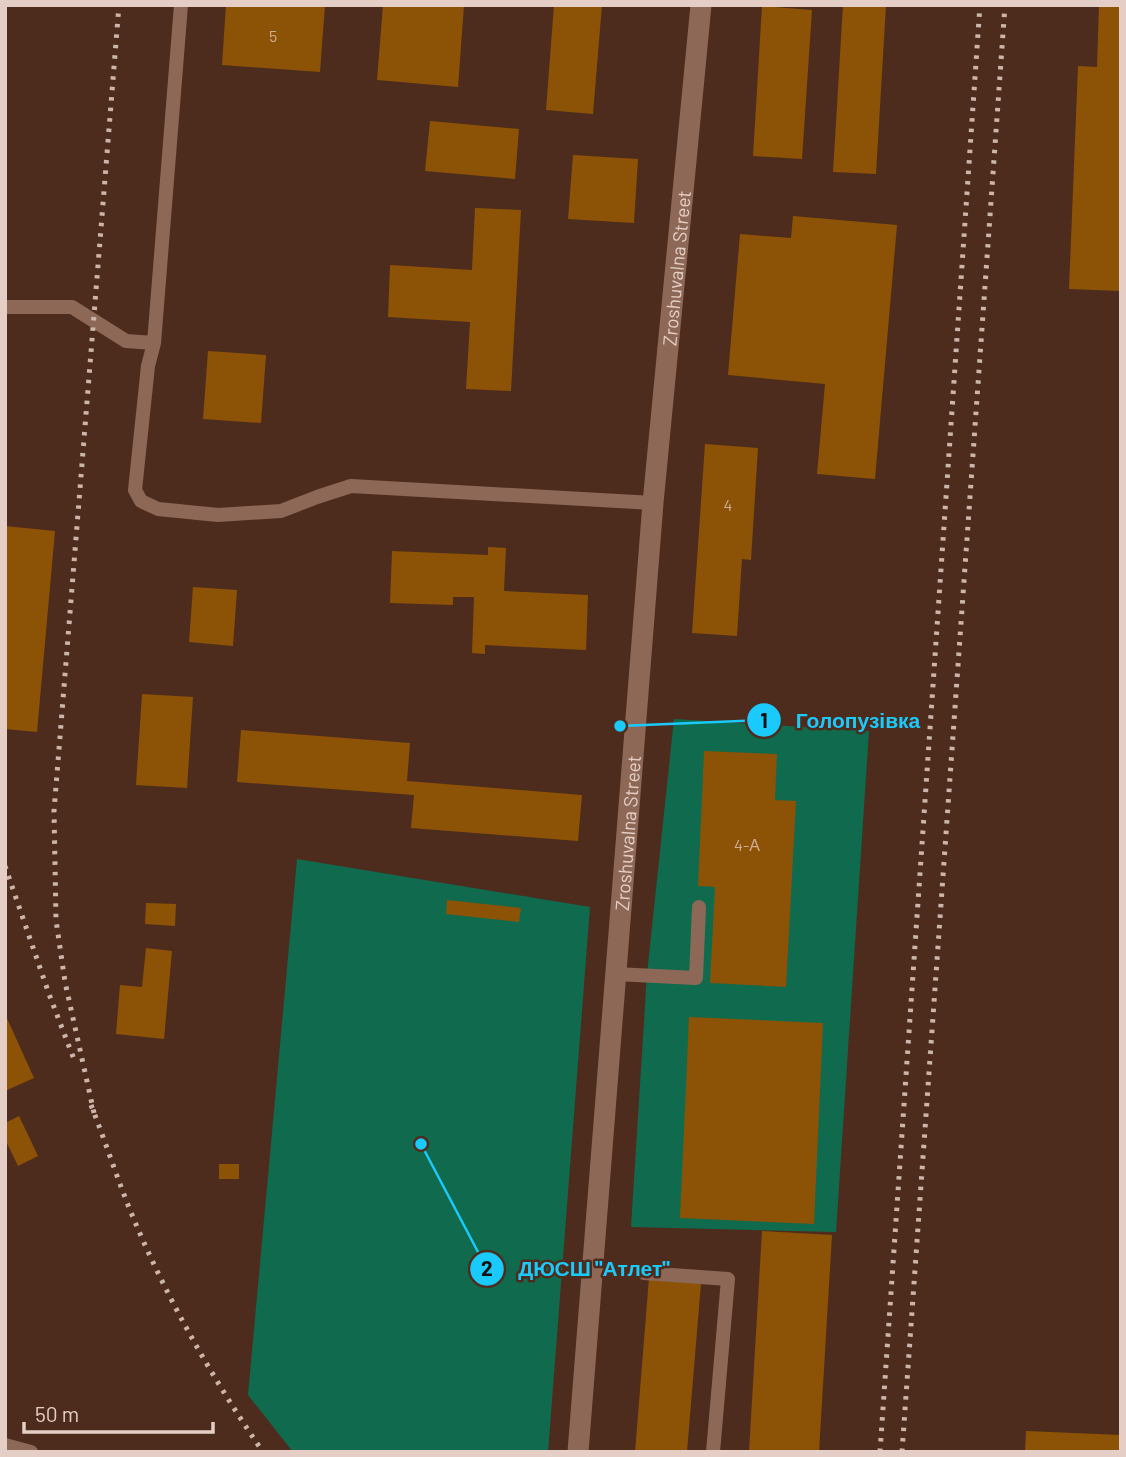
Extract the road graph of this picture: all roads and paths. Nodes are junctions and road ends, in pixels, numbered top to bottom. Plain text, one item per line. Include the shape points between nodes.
1 (181, 5) edge
2 (701, 5) edge
3 (5, 307) edge
4 (154, 343) junction
5 (653, 503) junction
6 (699, 906) dead end
7 (615, 974) junction
8 (644, 1273) dead end
9 (5, 1446) edge
10 (31, 1452) edge
11 (578, 1452) edge
12 (713, 1452) edge

1 - 4 lane
2 - 5 street, Zroshuvalna Street
3 - 4 lane via 72,307 126,341
4 - 5 lane via 135,490 141,501 158,509 218,515 281,511 351,486
5 - 7 street, Zroshuvalna Street
6 - 7 lane via 696,978
7 - 11 street, Zroshuvalna Street
8 - 12 lane via 728,1279
9 - 10 lane

